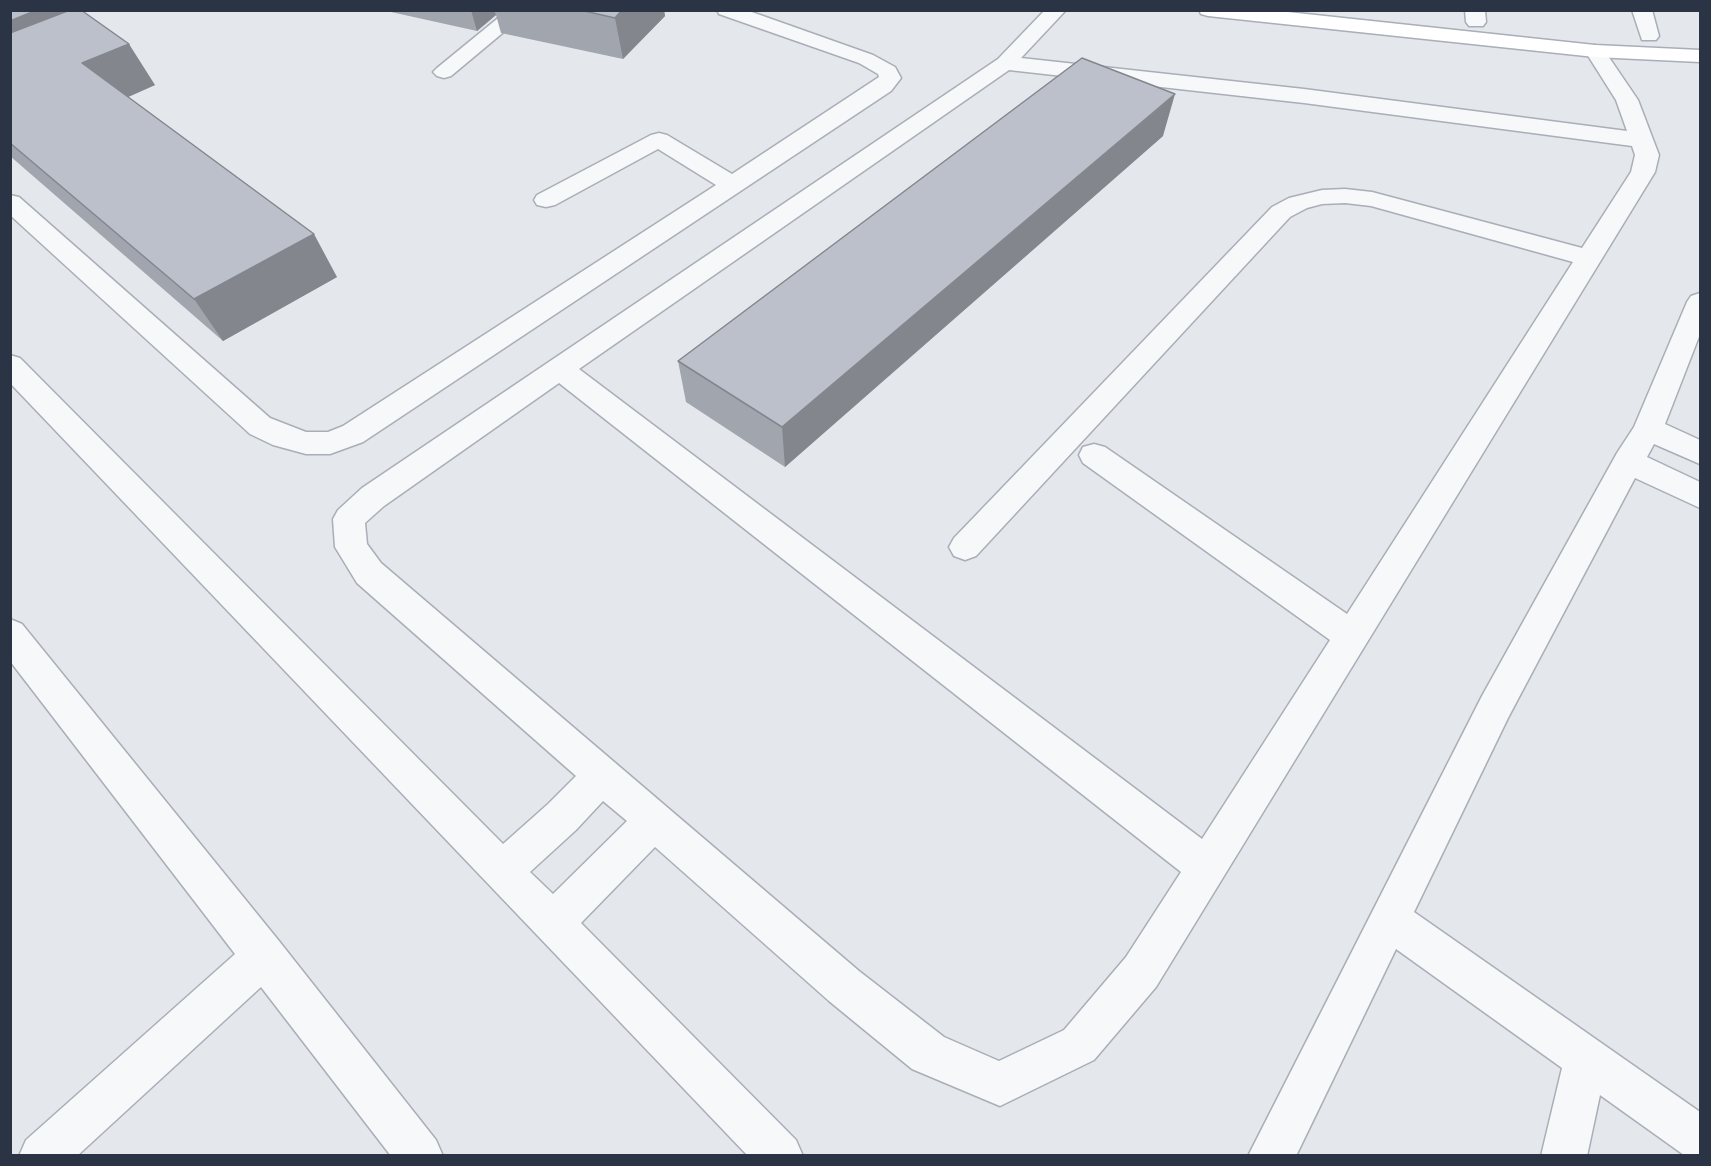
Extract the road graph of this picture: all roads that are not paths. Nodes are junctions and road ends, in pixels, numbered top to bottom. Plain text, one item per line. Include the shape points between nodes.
1 (521, 10) edge
2 (726, 10) edge
3 (1057, 10) edge
4 (1208, 10) edge
5 (1365, 10) edge
6 (1642, 10) edge
7 (1475, 16) edge
8 (1649, 36) junction
9 (1701, 38) edge
10 (1595, 51) junction
11 (1701, 56) edge
12 (1005, 63) junction
13 (444, 72) dead end
14 (1642, 140) junction
15 (733, 185) junction
16 (546, 200) dead end
17 (10, 202) edge
18 (1588, 258) junction
19 (1701, 302) edge
20 (10, 365) edge
21 (560, 369) junction
22 (1648, 429) junction
23 (1701, 453) edge
24 (1094, 455) dead end
25 (1628, 461) junction
26 (1701, 496) edge
27 (966, 548) dead end
28 (10, 633) edge
29 (1352, 636) junction
30 (602, 775) junction
31 (654, 821) junction
32 (1207, 867) junction
33 (502, 871) junction
34 (1389, 919) junction
35 (553, 923) junction
36 (264, 956) junction
37 (1586, 1058) junction
38 (1701, 1139) edge
39 (42, 1155) edge
40 (420, 1155) edge
41 (780, 1155) edge
42 (1271, 1155) edge
43 (1564, 1155) edge

1 - 13 street
2 - 15 street via 866,59 888,71 890,78
3 - 12 street
4 - 10 street
5 - 7 street
6 - 8 street
7 - 8 street
8 - 9 street
10 - 11 street
10 - 14 street via 1626,100
12 - 14 street via 1304,96
12 - 21 street
14 - 18 street via 1647,155 1642,172
15 - 16 street via 658,140
15 - 17 street via 353,434 330,443 306,443 260,426
18 - 27 street via 1372,199 1322,197 1298,203 1281,212
18 - 29 street
19 - 22 street
20 - 33 street
21 - 30 street via 373,497 349,519 351,547 369,573
21 - 32 street
22 - 23 street
22 - 25 street
24 - 29 street
25 - 26 street
25 - 34 street via 1495,706
28 - 36 street
29 - 32 street
30 - 31 street
30 - 33 street
31 - 32 street via 844,986 928,1053 1000,1084 1079,1045 1141,972
31 - 35 street
33 - 35 street
34 - 37 street
34 - 42 street
35 - 41 street
36 - 39 street
36 - 40 street
37 - 38 street
37 - 43 street

